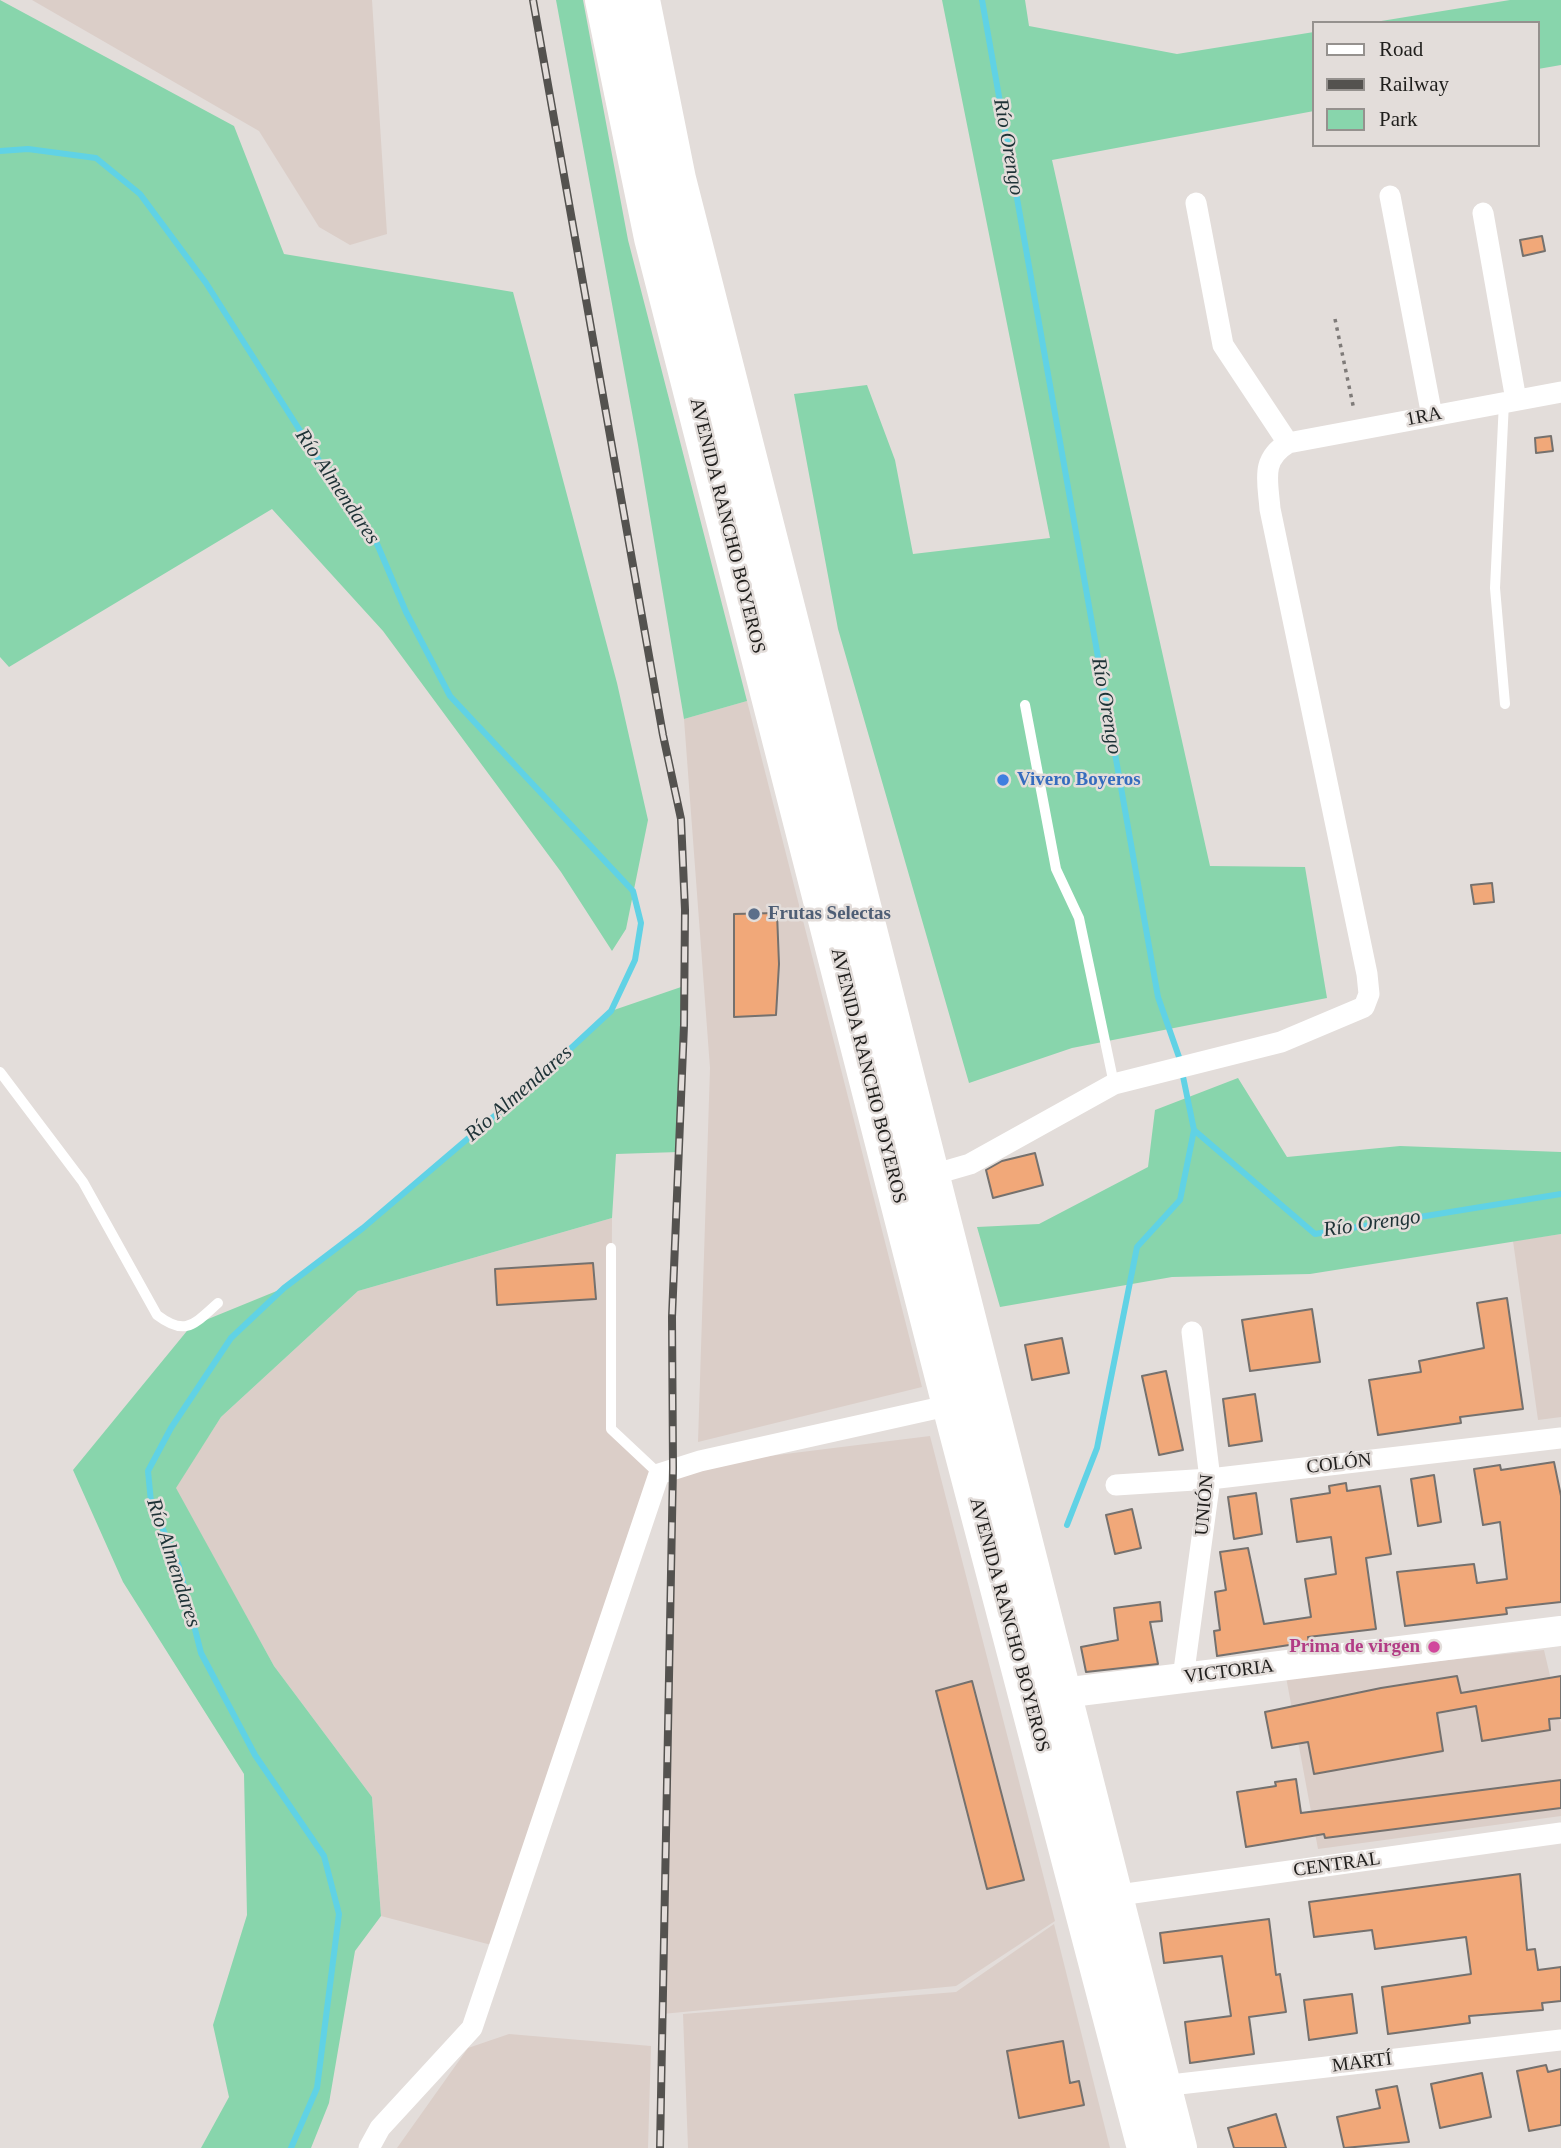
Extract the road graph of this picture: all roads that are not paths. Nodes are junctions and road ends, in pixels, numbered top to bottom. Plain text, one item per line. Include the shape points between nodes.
1 (604, 0) edge
2 (641, 0) edge
3 (1390, 195) dead end
4 (1196, 203) dead end
5 (1483, 213) dead end
6 (1561, 392) edge
7 (1510, 401) junction
8 (1432, 416) junction
9 (1288, 443) junction
10 (1505, 704) dead end
11 (1025, 705) dead end
12 (0, 1072) edge
13 (1114, 1084) junction
14 (932, 1175) junction
15 (611, 1248) dead end
16 (218, 1303) dead end
17 (1192, 1332) dead end
18 (951, 1405) junction
19 (1561, 1438) edge
20 (659, 1474) junction
21 (1210, 1479) junction
22 (1116, 1485) dead end
23 (1561, 1631) edge
24 (1183, 1678) junction
25 (1063, 1693) junction
26 (1561, 1833) edge
27 (1112, 1896) junction
28 (1561, 2040) edge
29 (1162, 2086) junction
30 (369, 2148) edge
31 (1146, 2148) edge
32 (1178, 2148) edge

1 - 18 highway, AVENIDA RANCHO BOYEROS via 653,238
2 - 14 highway, AVENIDA RANCHO BOYEROS via 677,179
3 - 8 street
4 - 9 street via 1223,345
5 - 7 street
6 - 7 street, 1RA
7 - 8 street, 1RA
7 - 10 lane via 1494,588
8 - 9 street, 1RA
9 - 13 street via 1274,451 1267,464 1270,509 1369,994 1364,1007 1348,1016 1281,1042
11 - 13 lane via 1056,869 1079,918
12 - 16 lane via 83,1182 157,1315 172,1327 191,1326
13 - 14 street via 970,1164
14 - 25 highway, AVENIDA RANCHO BOYEROS
15 - 20 lane via 611,1429
17 - 21 street, UNIÓN
18 - 20 street
18 - 31 highway, AVENIDA RANCHO BOYEROS
19 - 21 street, COLÓN
20 - 30 street via 472,2028 380,2128
21 - 22 street, COLÓN
21 - 24 street, UNIÓN
23 - 24 street, VICTORIA
24 - 25 street, VICTORIA
25 - 27 highway, AVENIDA RANCHO BOYEROS
26 - 27 street, CENTRAL
27 - 29 highway, AVENIDA RANCHO BOYEROS
28 - 29 street, MARTÍ
29 - 32 highway, AVENIDA RANCHO BOYEROS

